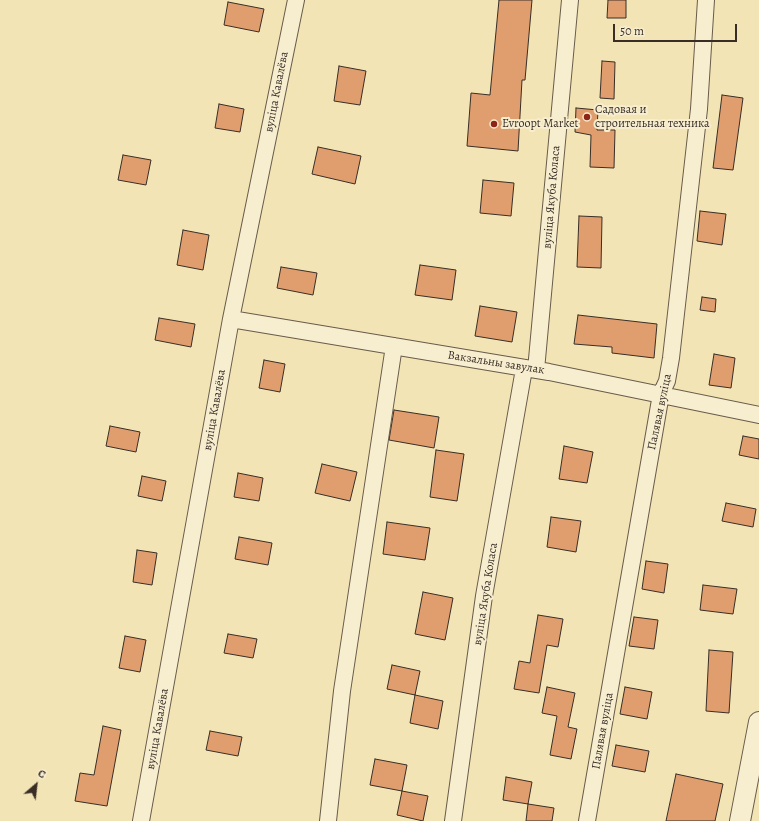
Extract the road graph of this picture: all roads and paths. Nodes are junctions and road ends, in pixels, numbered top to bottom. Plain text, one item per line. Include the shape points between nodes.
1 (296, 0) edge
2 (570, 0) edge
3 (706, 0) edge
4 (231, 319) junction
5 (394, 346) junction
6 (530, 369) junction
7 (661, 394) junction
8 (759, 415) edge
9 (759, 722) edge
10 (141, 821) edge
11 (328, 821) edge
12 (453, 821) edge
13 (587, 821) edge
14 (740, 821) edge

1 - 4 street, вуліца Кавалёва
2 - 6 street, вуліца Якуба Коласа
3 - 7 street, Палявая вуліца via 699,109 672,350 667,381
4 - 5 street, Вакзальны завулак
4 - 10 street, вуліца Кавалёва
5 - 6 street, Вакзальны завулак
5 - 11 street via 342,691
6 - 7 street, Вакзальны завулак
6 - 12 street, вуліца Якуба Коласа via 484,596
7 - 8 street, Вакзальны завулак
7 - 13 street, Палявая вуліца
9 - 14 street

